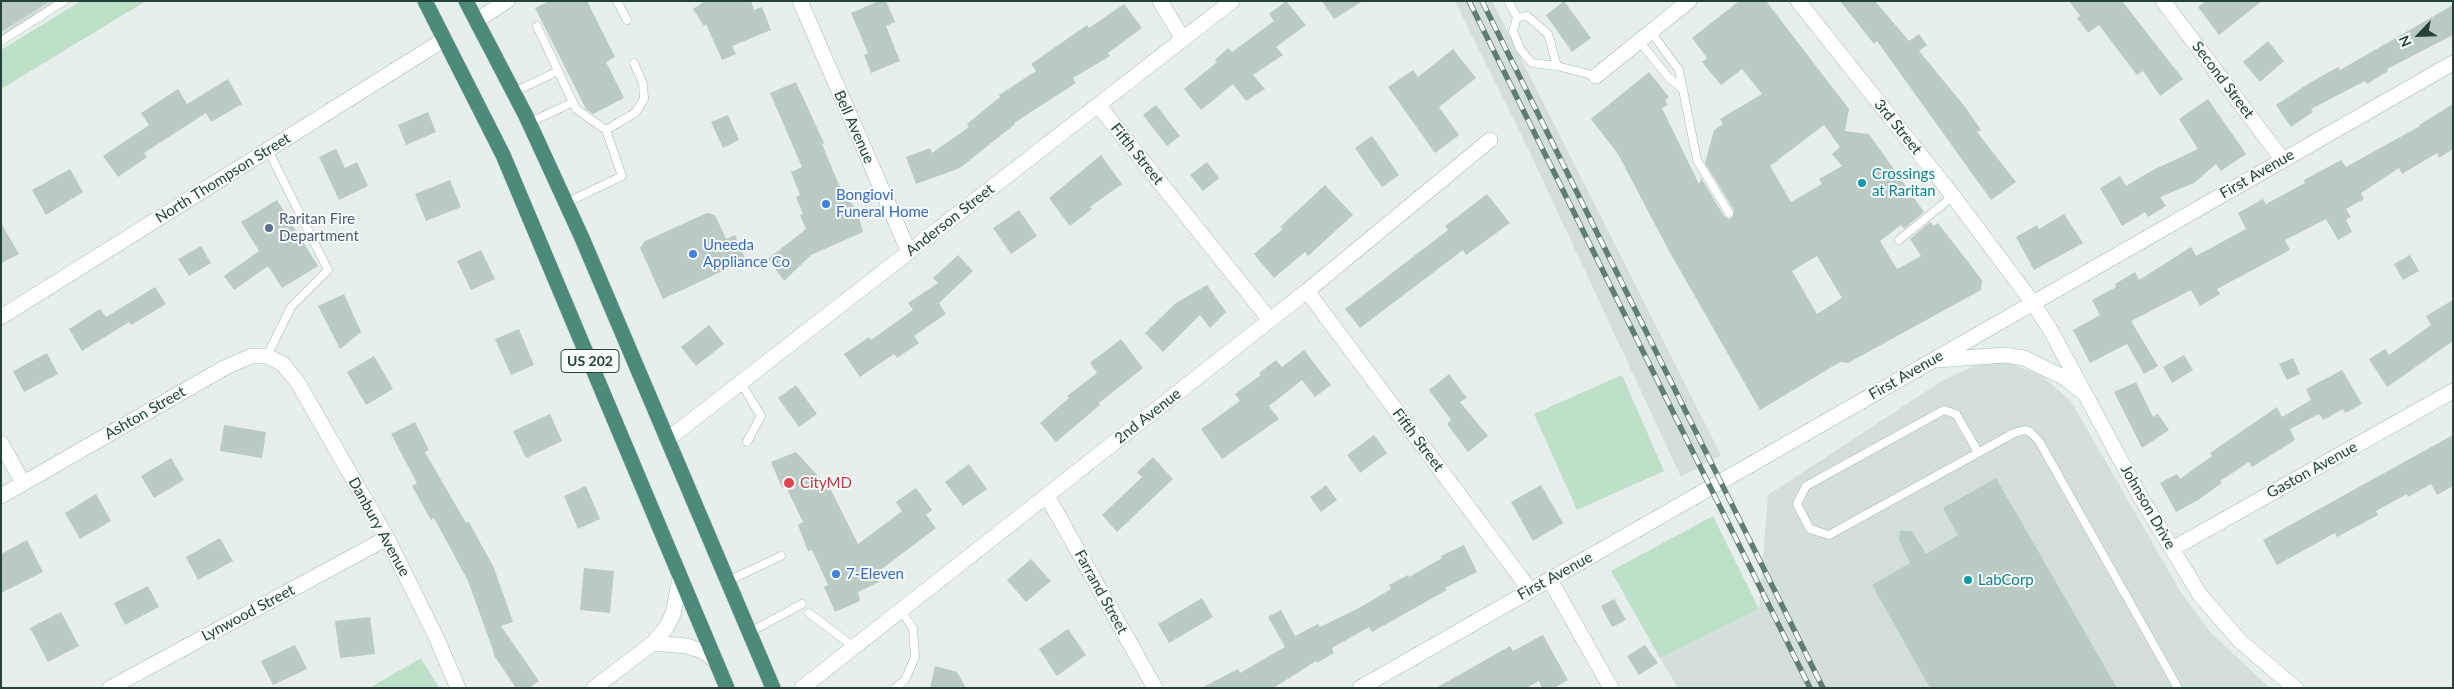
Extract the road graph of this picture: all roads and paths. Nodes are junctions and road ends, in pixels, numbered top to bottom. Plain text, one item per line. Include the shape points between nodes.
1 (64, 1) edge
2 (425, 1) edge
3 (466, 1) edge
4 (472, 1) edge
5 (507, 1) edge
6 (617, 1) edge
7 (800, 1) edge
8 (1160, 1) edge
9 (1232, 1) edge
10 (1508, 1) edge
11 (1690, 1) edge
12 (1798, 1) edge
13 (2163, 1) edge
14 (1517, 17) junction
15 (477, 20) junction
16 (627, 20) dead end
17 (537, 26) dead end
18 (1645, 36) junction
19 (445, 39) junction
20 (1184, 40) junction
21 (1, 42) edge
22 (634, 63) dead end
23 (2453, 63) edge
24 (1557, 66) junction
25 (558, 71) junction
26 (1596, 76) joint
27 (1683, 89) junction
28 (514, 92) junction
29 (573, 102) junction
30 (1098, 105) junction
31 (529, 123) junction
32 (606, 130) junction
33 (1490, 140) dead end
34 (268, 150) junction
35 (2282, 160) junction
36 (1953, 196) junction
37 (566, 203) junction
38 (1729, 213) dead end
39 (1899, 240) dead end
40 (909, 252) junction
41 (1306, 291) junction
42 (2032, 303) junction
43 (1, 317) edge
44 (1270, 320) junction
45 (267, 356) junction
46 (1932, 360) junction
47 (740, 383) junction
48 (2453, 391) edge
49 (2084, 393) junction
50 (668, 439) junction
51 (747, 442) dead end
52 (1, 443) edge
53 (1978, 452) junction
54 (23, 483) junction
55 (1, 496) edge
56 (1047, 496) junction
57 (387, 538) junction
58 (2172, 549) junction
59 (781, 556) dead end
60 (680, 578) junction
61 (1550, 580) junction
62 (728, 581) junction
63 (1530, 590) junction
64 (802, 604) dead end
65 (900, 611) junction
66 (809, 613) dead end
67 (750, 632) junction
68 (654, 643) junction
69 (854, 647) junction
70 (716, 662) junction
71 (2288, 686) edge
72 (110, 688) edge
73 (458, 688) edge
74 (594, 688) edge
75 (727, 688) edge
76 (773, 688) edge
77 (802, 688) edge
78 (895, 688) edge
79 (1155, 688) edge
80 (1360, 688) edge
81 (1611, 688) edge
82 (2178, 688) edge

1 - 21 lane
2 - 19 highway, US 202
3 - 15 highway, US 202
4 - 15 highway
5 - 15 street
6 - 16 lane
7 - 40 street, Bell Avenue
8 - 20 street
9 - 20 street, Anderson Street
10 - 14 lane
11 - 18 street
12 - 36 street, 3rd Street
13 - 35 street, Second Street
14 - 24 lane via 1527,16 1548,34
14 - 24 lane via 1513,31 1520,49 1532,63
15 - 28 highway, US 202
17 - 25 lane
18 - 26 street
18 - 27 lane via 1669,78
18 - 27 lane via 1679,70
19 - 34 street, North Thompson Street
19 - 60 highway, US 202 via 503,156
20 - 30 street, Anderson Street
22 - 32 lane via 643,84 644,98 635,113
23 - 35 street, First Avenue
24 - 26 lane
25 - 28 lane
25 - 29 lane
27 - 38 lane via 1697,160
28 - 31 highway, US 202
29 - 31 lane
29 - 32 lane via 576,109
30 - 40 street, Anderson Street
30 - 44 street, Fifth Street
31 - 37 highway, US 202
32 - 37 lane via 622,176
33 - 41 street, 2nd Avenue
34 - 43 street, North Thompson Street
34 - 45 lane via 328,270 291,308
35 - 42 street, First Avenue
36 - 39 lane
36 - 42 street, 3rd Street
37 - 50 highway, US 202
40 - 47 street, Anderson Street
41 - 44 street, 2nd Avenue
41 - 63 street, Fifth Street
42 - 46 street, First Avenue
42 - 49 street, Johnson Drive
44 - 56 street, 2nd Avenue
45 - 54 street, Ashton Street via 252,356 224,368
45 - 57 street, Danbury Avenue via 283,364 290,372
46 - 49 street via 2006,355 2024,358 2065,378
46 - 61 street, First Avenue
47 - 50 street, Anderson Street
47 - 51 lane via 761,416
48 - 58 street, Gaston Avenue
49 - 58 street, Johnson Drive
50 - 62 highway, US 202
52 - 54 street
53 - 53 lane via 1829,535 1810,529 1797,504 1806,486 1944,410 1956,414
53 - 82 lane via 2018,431 2025,430 2035,436
54 - 55 street, Ashton Street
56 - 65 street, 2nd Avenue
56 - 79 street, Farrand Street
57 - 72 street, Lynwood Street
57 - 73 street, Danbury Avenue
58 - 71 street, Johnson Drive via 2200,595 2223,624
59 - 62 lane
60 - 68 street via 673,614
60 - 70 highway, US 202
61 - 63 street, First Avenue
61 - 81 street
62 - 67 highway, US 202
63 - 80 street, First Avenue
64 - 67 lane
65 - 69 street, 2nd Avenue
65 - 78 lane via 913,628 915,657 905,680
66 - 69 lane
67 - 76 highway, US 202
68 - 70 street via 687,646 705,652
68 - 74 street
69 - 77 street, 2nd Avenue
70 - 75 highway, US 202

